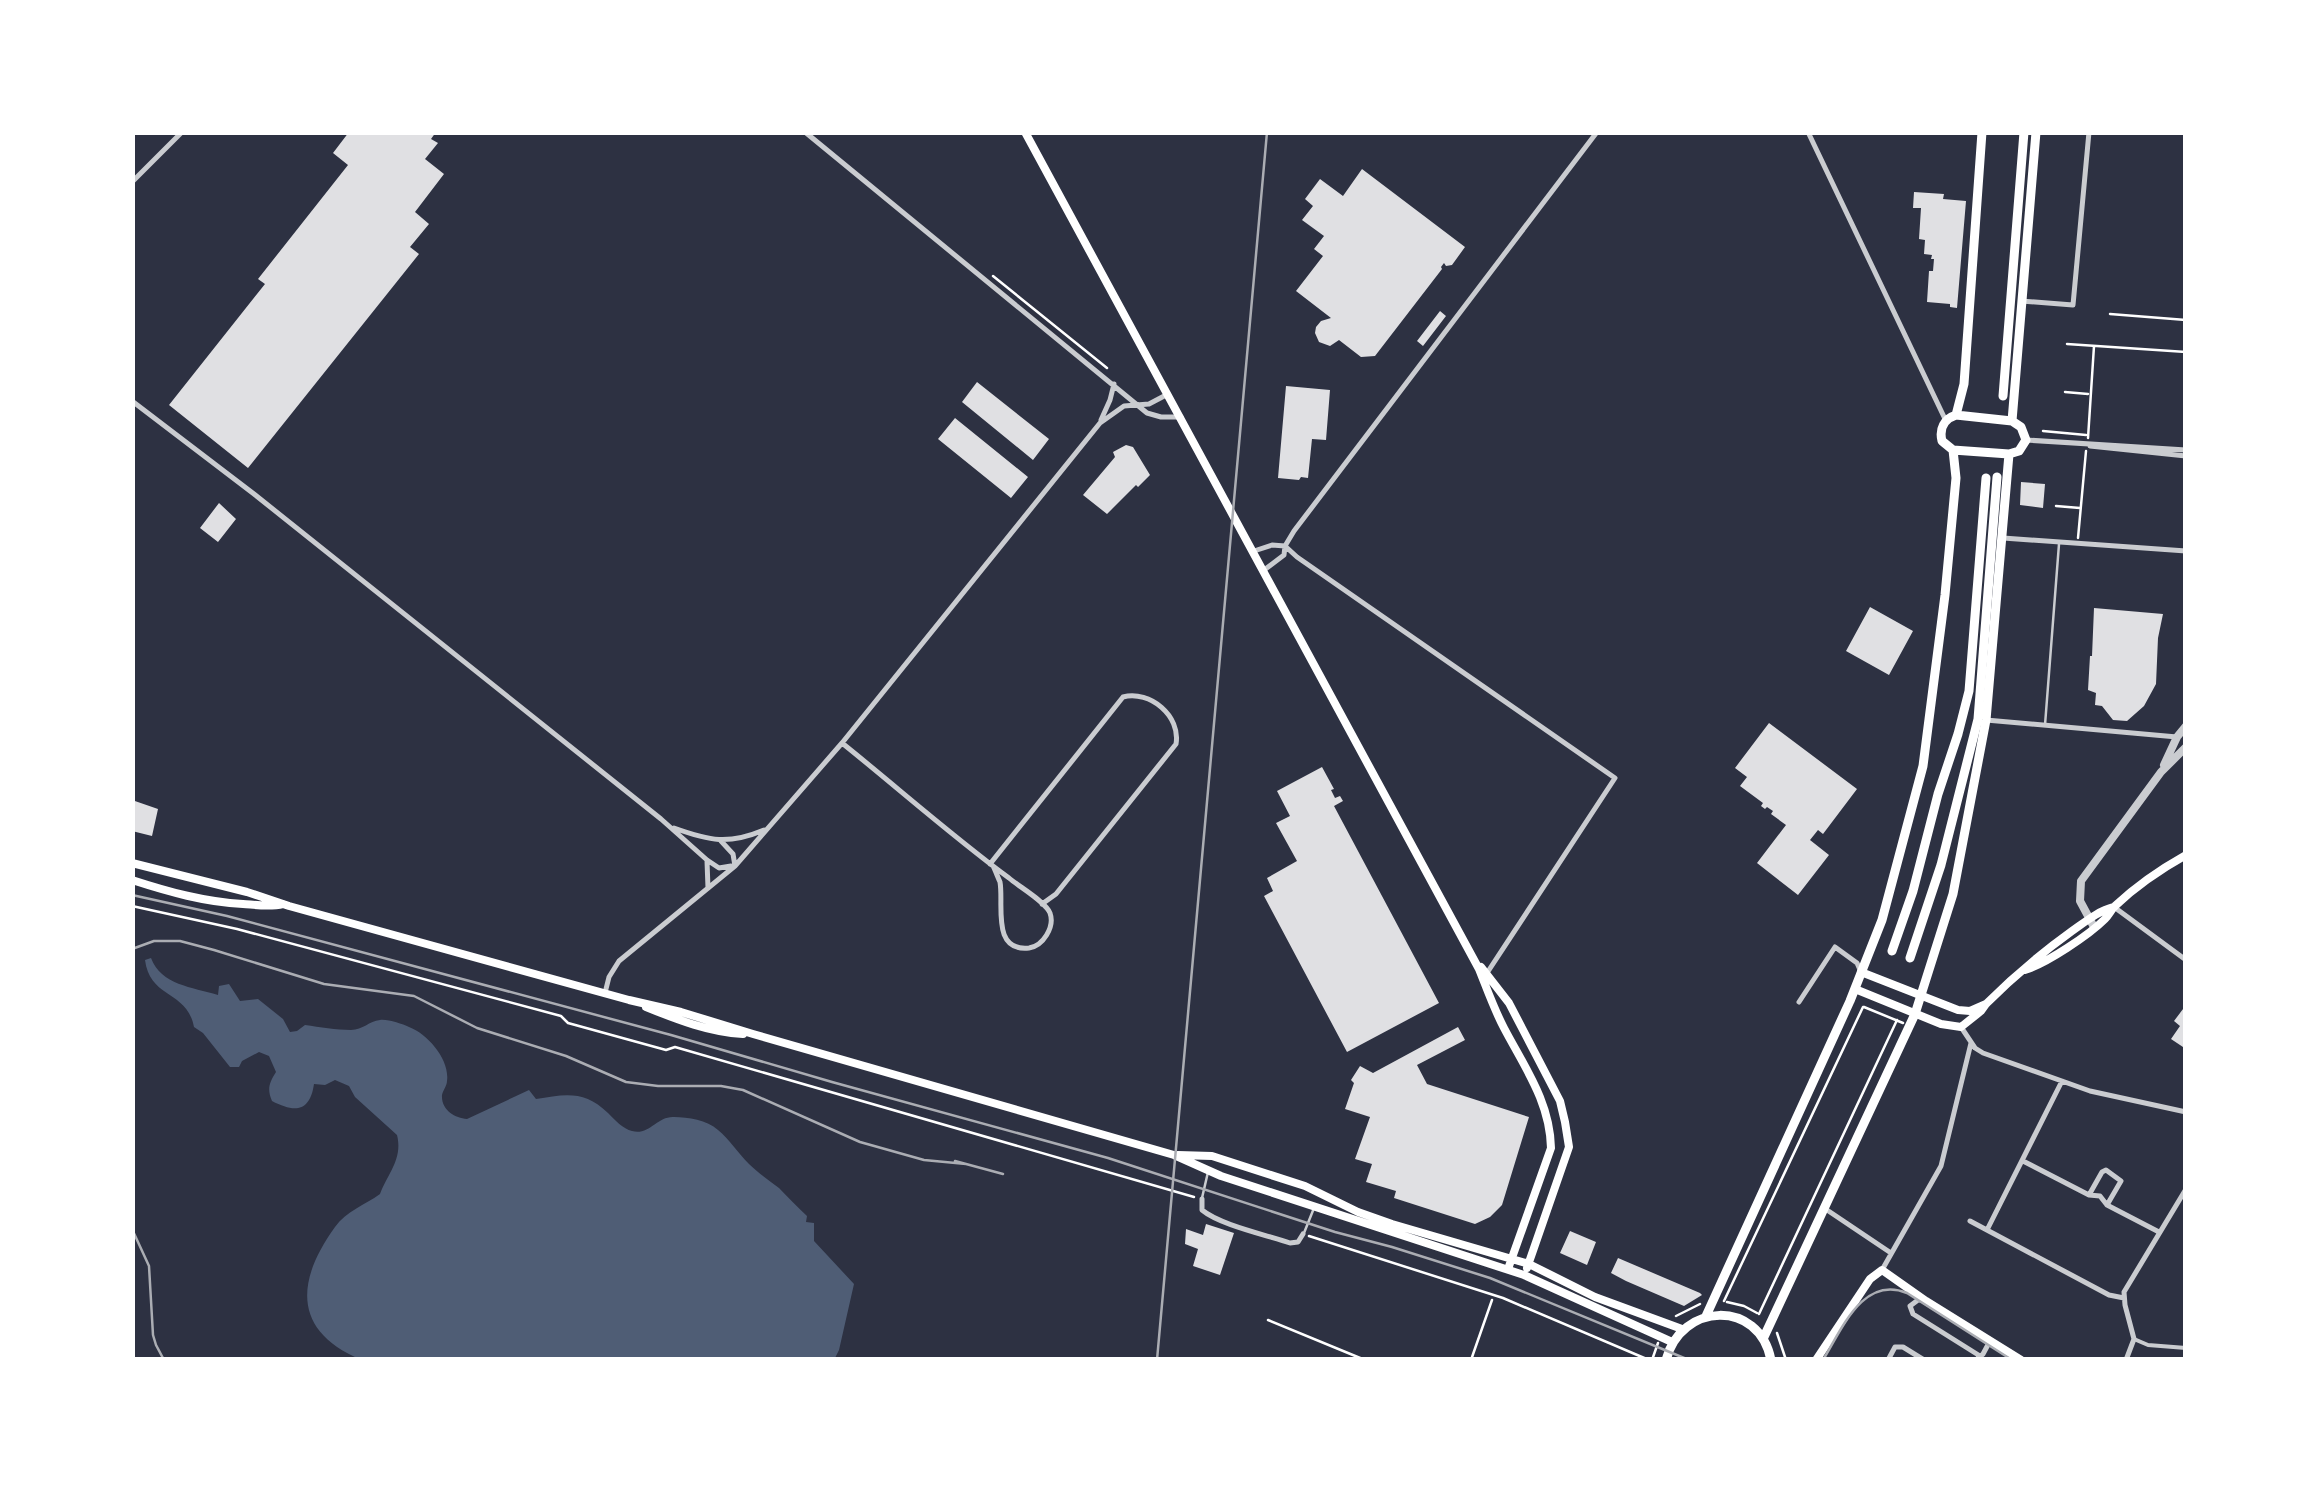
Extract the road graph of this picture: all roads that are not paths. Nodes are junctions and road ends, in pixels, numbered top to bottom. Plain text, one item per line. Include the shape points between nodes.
1 (182, 132) edge
2 (805, 132) edge
3 (1026, 132) edge
4 (1597, 132) edge
5 (1808, 132) edge
6 (1982, 132) edge
7 (2024, 132) edge
8 (2036, 132) edge
9 (2089, 132) edge
10 (132, 182) edge
11 (2022, 301) junction
12 (1114, 384) junction
13 (1168, 394) junction
14 (2003, 396) dead end
15 (132, 401) edge
16 (1138, 404) junction
17 (1956, 416) junction
18 (1181, 418) junction
19 (1946, 421) junction
20 (2012, 421) junction
21 (1100, 423) junction
22 (2026, 440) junction
23 (1953, 450) junction
24 (2186, 453) edge
25 (2009, 454) junction
26 (2003, 538) junction
27 (2059, 543) junction
28 (1285, 546) junction
29 (1253, 551) junction
30 (2186, 551) edge
31 (1263, 570) junction
32 (1986, 720) junction
33 (2045, 725) junction
34 (2186, 726) edge
35 (2183, 742) edge
36 (842, 743) junction
37 (672, 827) junction
38 (768, 829) junction
39 (721, 841) junction
40 (2186, 855) edge
41 (706, 860) junction
42 (132, 862) edge
43 (735, 866) junction
44 (992, 866) junction
45 (158, 870) junction
46 (132, 880) edge
47 (154, 887) junction
48 (708, 888) junction
49 (284, 904) junction
50 (1042, 904) junction
51 (2114, 908) junction
52 (2092, 923) junction
53 (1892, 951) dead end
54 (1910, 958) dead end
55 (1474, 960) junction
56 (2186, 960) edge
57 (1861, 972) junction
58 (1487, 973) junction
59 (1855, 989) junction
60 (605, 993) junction
61 (1922, 996) junction
62 (1799, 1002) dead end
63 (1986, 1004) junction
64 (1970, 1011) junction
65 (1915, 1014) junction
66 (1961, 1028) junction
67 (1971, 1044) junction
68 (2062, 1081) junction
69 (2186, 1112) edge
70 (1174, 1154) junction
71 (1212, 1156) junction
72 (2023, 1161) junction
73 (1208, 1170) junction
74 (2186, 1189) edge
75 (1320, 1192) junction
76 (2089, 1195) junction
77 (1202, 1200) joint
78 (1315, 1206) junction
79 (2107, 1206) junction
80 (1824, 1208) junction
81 (1970, 1222) dead end
82 (1987, 1230) junction
83 (2160, 1232) junction
84 (1303, 1234) joint
85 (1892, 1253) junction
86 (1512, 1258) junction
87 (1528, 1264) junction
88 (1508, 1269) junction
89 (1882, 1270) junction
90 (1524, 1275) junction
91 (2124, 1298) junction
92 (1926, 1301) junction
93 (1706, 1316) junction
94 (1682, 1329) junction
95 (1764, 1339) junction
96 (2134, 1339) junction
97 (1672, 1342) junction
98 (1990, 1342) junction
99 (2186, 1348) edge
100 (1978, 1358) edge
101 (1666, 1360) edge
102 (1770, 1360) edge
103 (1816, 1360) edge
104 (1888, 1360) edge
105 (1924, 1360) edge
106 (2020, 1360) edge
107 (2126, 1360) edge

1 - 10 street
2 - 12 street
3 - 13 main road
4 - 28 street
5 - 19 street
6 - 17 main road via 1964,384
7 - 14 main road
8 - 11 main road
9 - 11 street via 2074,305
11 - 20 main road
12 - 16 street
12 - 21 street
13 - 16 street
13 - 18 main road
15 - 37 street
16 - 18 street via 1152,415
16 - 21 street
17 - 19 main road
17 - 20 main road
18 - 29 main road
19 - 23 main road via 1941,436
20 - 22 main road
21 - 36 street
22 - 24 street
22 - 25 main road
23 - 25 main road
23 - 57 main road via 1956,478 1924,766
25 - 26 main road
26 - 27 street
26 - 32 main road
27 - 30 street
27 - 33 lane
28 - 29 street
28 - 31 street via 1284,555
28 - 58 street via 1615,778
29 - 31 main road
31 - 55 main road
32 - 33 street
32 - 61 main road via 1960,861
33 - 35 street
34 - 35 street
35 - 52 street via 2081,882 2079,895
36 - 38 street
36 - 44 street
37 - 39 street
37 - 41 street
38 - 39 street
38 - 43 street
39 - 43 street
40 - 51 main road
41 - 43 street via 719,868
41 - 48 street
42 - 45 main road
43 - 48 street
44 - 50 street
44 - 50 street via 1000,881 1001,932 1010,944 1038,945 1046,936 1050,913
44 - 50 street via 1122,697 1148,699 1165,710 1176,724 1176,744
45 - 47 main road
45 - 49 main road
46 - 47 main road
47 - 49 main road via 218,902
48 - 60 street via 619,961
49 - 60 main road
51 - 52 main road
51 - 56 street
52 - 63 main road via 2038,955
53 - 54 main road via 1969,691 1992,478 1978,719
55 - 58 main road
55 - 86 main road via 1543,1100 1550,1132
57 - 59 main road
57 - 61 main road
57 - 62 street via 1835,948
58 - 87 main road via 1560,1101 1569,1148
59 - 65 main road
59 - 93 main road
60 - 70 main road via 678,1021 753,1034
61 - 64 main road
61 - 65 main road
63 - 64 main road
63 - 66 main road
64 - 66 main road
65 - 66 main road
65 - 80 main road
66 - 67 street
67 - 68 street
67 - 85 street via 1942,1166
68 - 69 street
68 - 72 street
70 - 71 main road
70 - 73 main road
71 - 73 main road
71 - 75 main road
72 - 76 street
72 - 82 street
73 - 77 lane
73 - 78 main road
74 - 83 street
75 - 78 main road
75 - 86 main road via 1392,1224
76 - 79 street
76 - 79 street via 2106,1170 2120,1181
77 - 84 street via 1202,1210 1230,1224 1294,1244
78 - 84 lane
78 - 88 main road
79 - 83 street
80 - 85 street
80 - 95 main road
81 - 82 street
82 - 91 street
83 - 91 street
85 - 89 street
86 - 87 main road
86 - 88 main road
87 - 90 main road
87 - 94 main road
88 - 90 main road
89 - 92 main road
89 - 103 main road
90 - 97 main road
91 - 96 street
92 - 98 main road
92 - 100 street via 1913,1302 1910,1311
93 - 94 main road
93 - 95 main road via 1738,1318
94 - 97 main road
95 - 102 main road
96 - 99 street
96 - 107 street
97 - 101 main road
98 - 100 street
98 - 106 main road
104 - 105 street via 1903,1346

